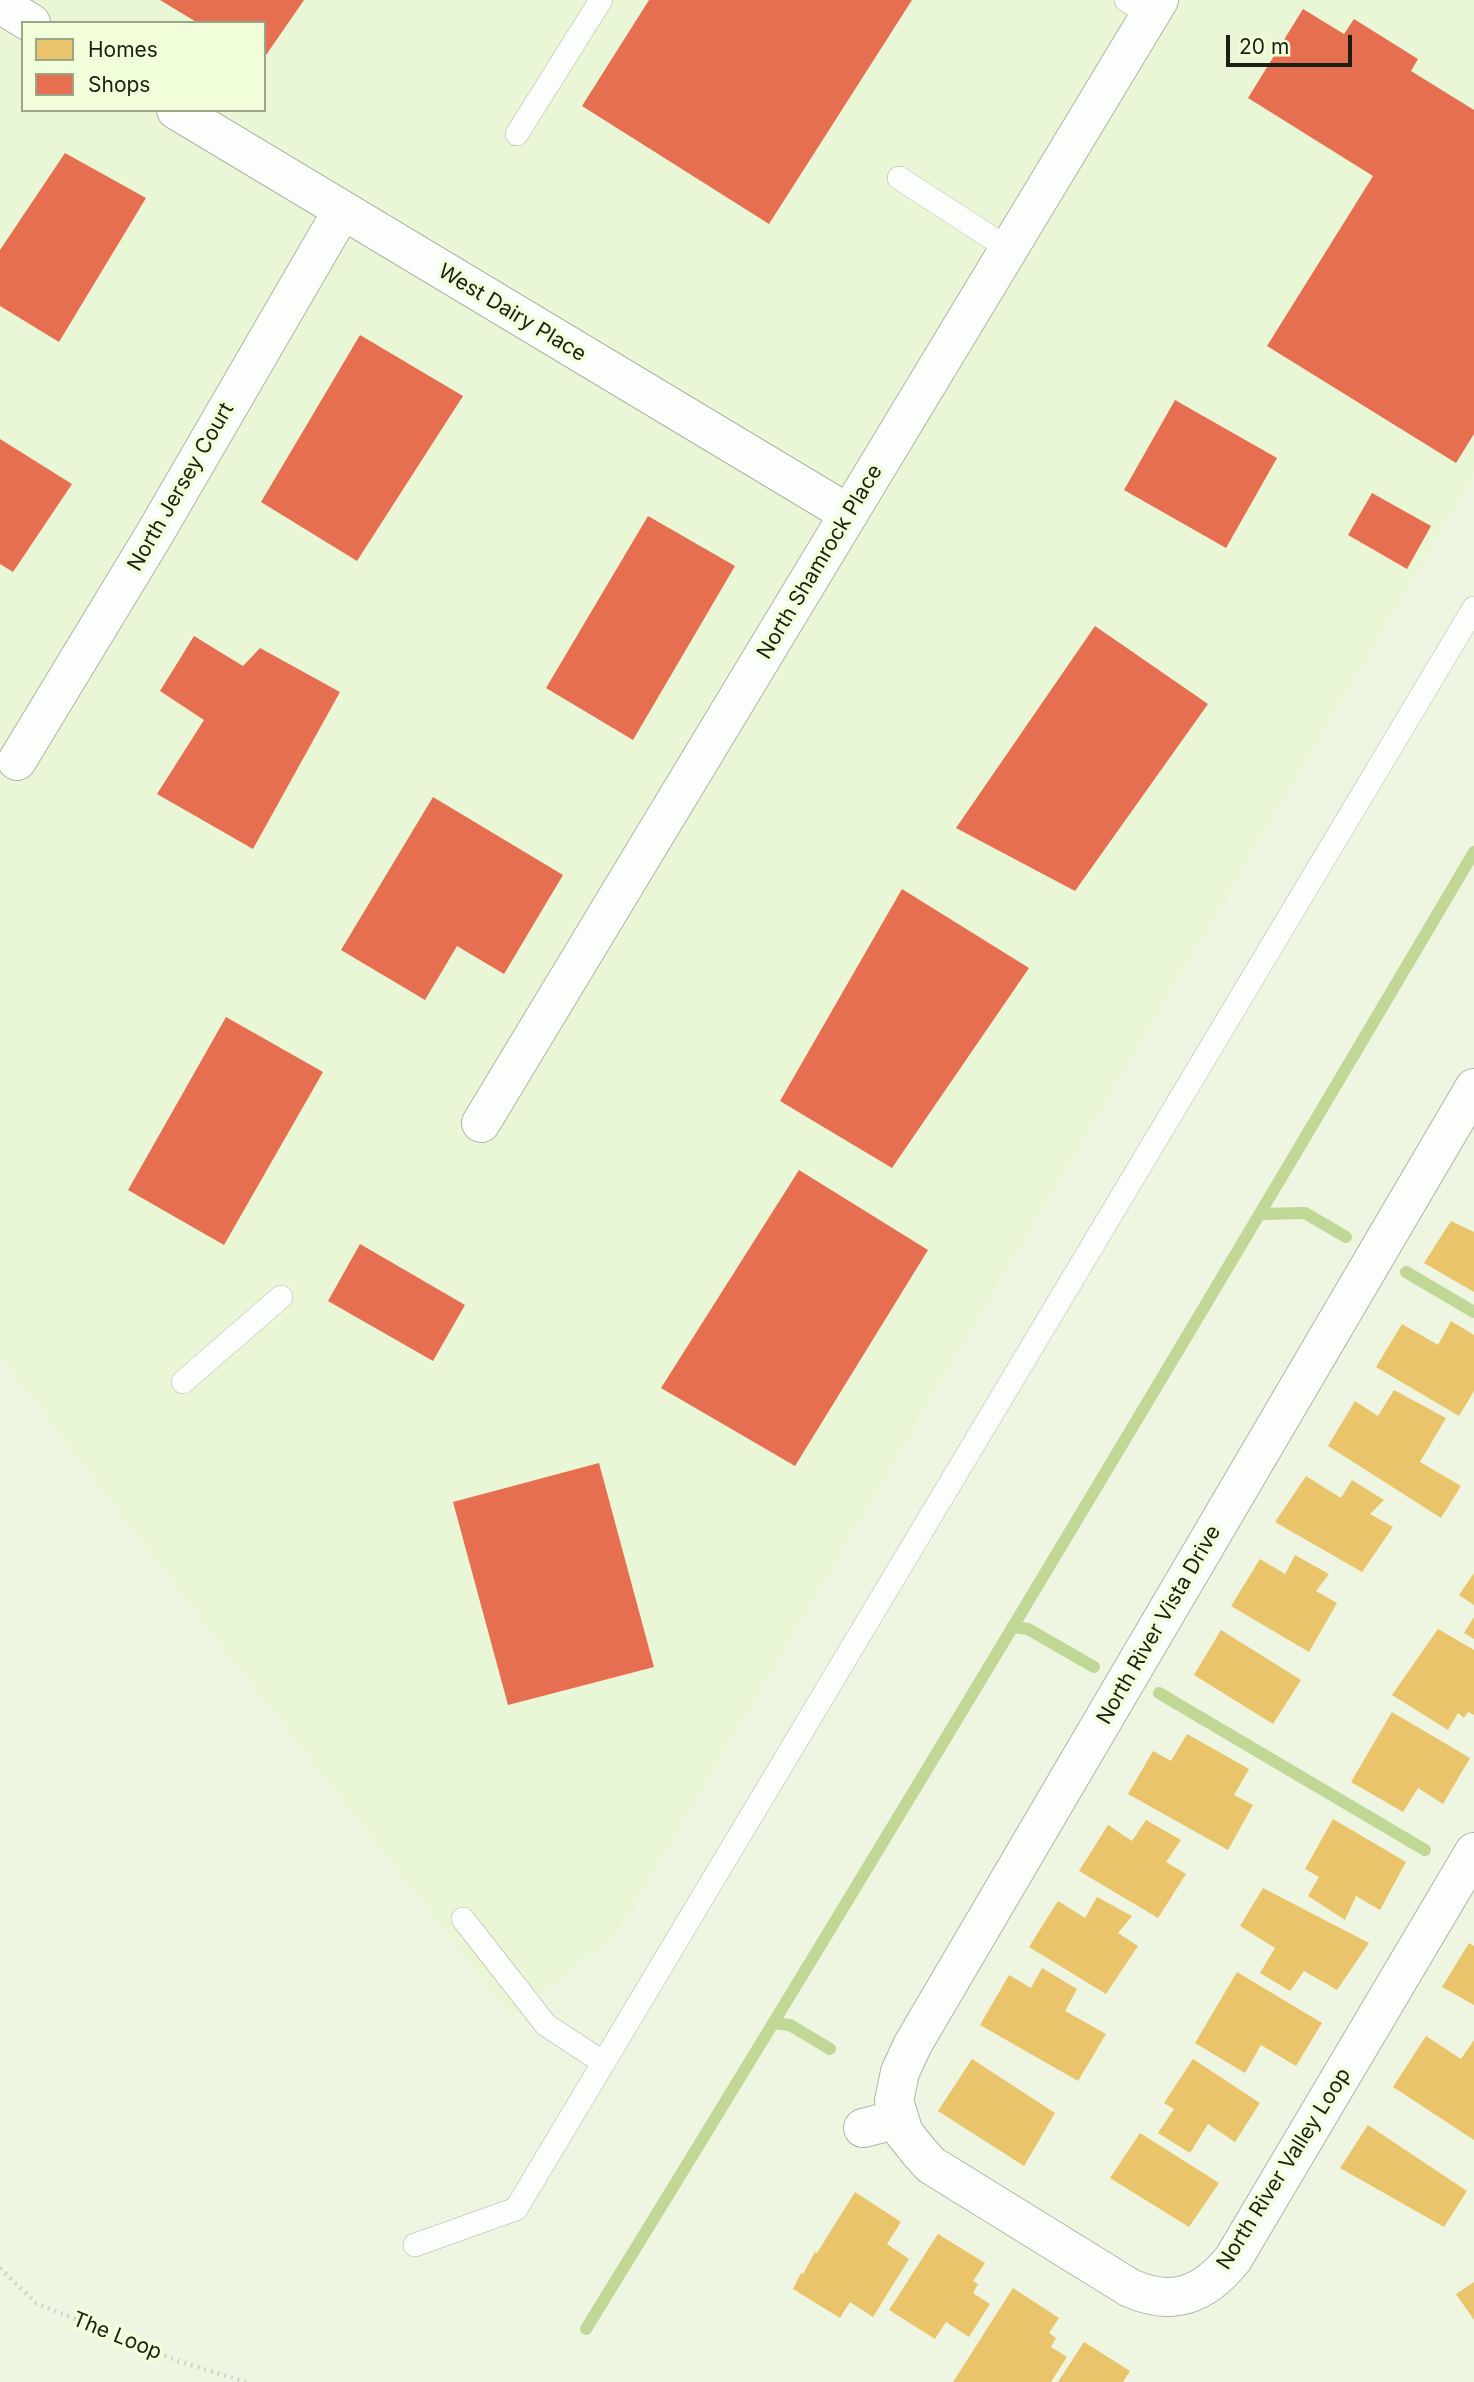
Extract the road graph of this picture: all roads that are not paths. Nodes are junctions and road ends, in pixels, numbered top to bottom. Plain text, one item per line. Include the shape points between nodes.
1 (601, 0) edge
2 (0, 4) edge
3 (1145, 5) edge
4 (27, 21) edge
5 (179, 112) edge
6 (517, 134) dead end
7 (899, 178) dead end
8 (342, 211) junction
9 (1009, 249) junction
10 (849, 514) junction
11 (1474, 608) edge
12 (8, 768) edge
13 (1474, 1088) edge
14 (481, 1123) dead end
15 (281, 1297) dead end
16 (183, 1382) dead end
17 (1474, 1852) edge
18 (463, 1919) dead end
19 (604, 2063) junction
20 (899, 2119) junction
21 (863, 2128) dead end
22 (931, 2165) joint
23 (415, 2245) dead end

1 - 6 lane
2 - 4 street
3 - 9 street, North Shamrock Place
5 - 8 street, West Dairy Place
7 - 9 lane
8 - 10 street, West Dairy Place
8 - 12 street, North Jersey Court via 154,535
9 - 10 street, North Shamrock Place
10 - 14 street, North Shamrock Place
11 - 19 lane
13 - 20 street, North River Vista Drive via 913,2044 894,2101
15 - 16 lane
17 - 22 street, North River Valley Loop via 1233,2259 1197,2303 1150,2297 1130,2288
18 - 19 lane via 546,2025
19 - 23 lane via 516,2209
20 - 21 street
20 - 22 street, North River Vista Drive via 904,2133

